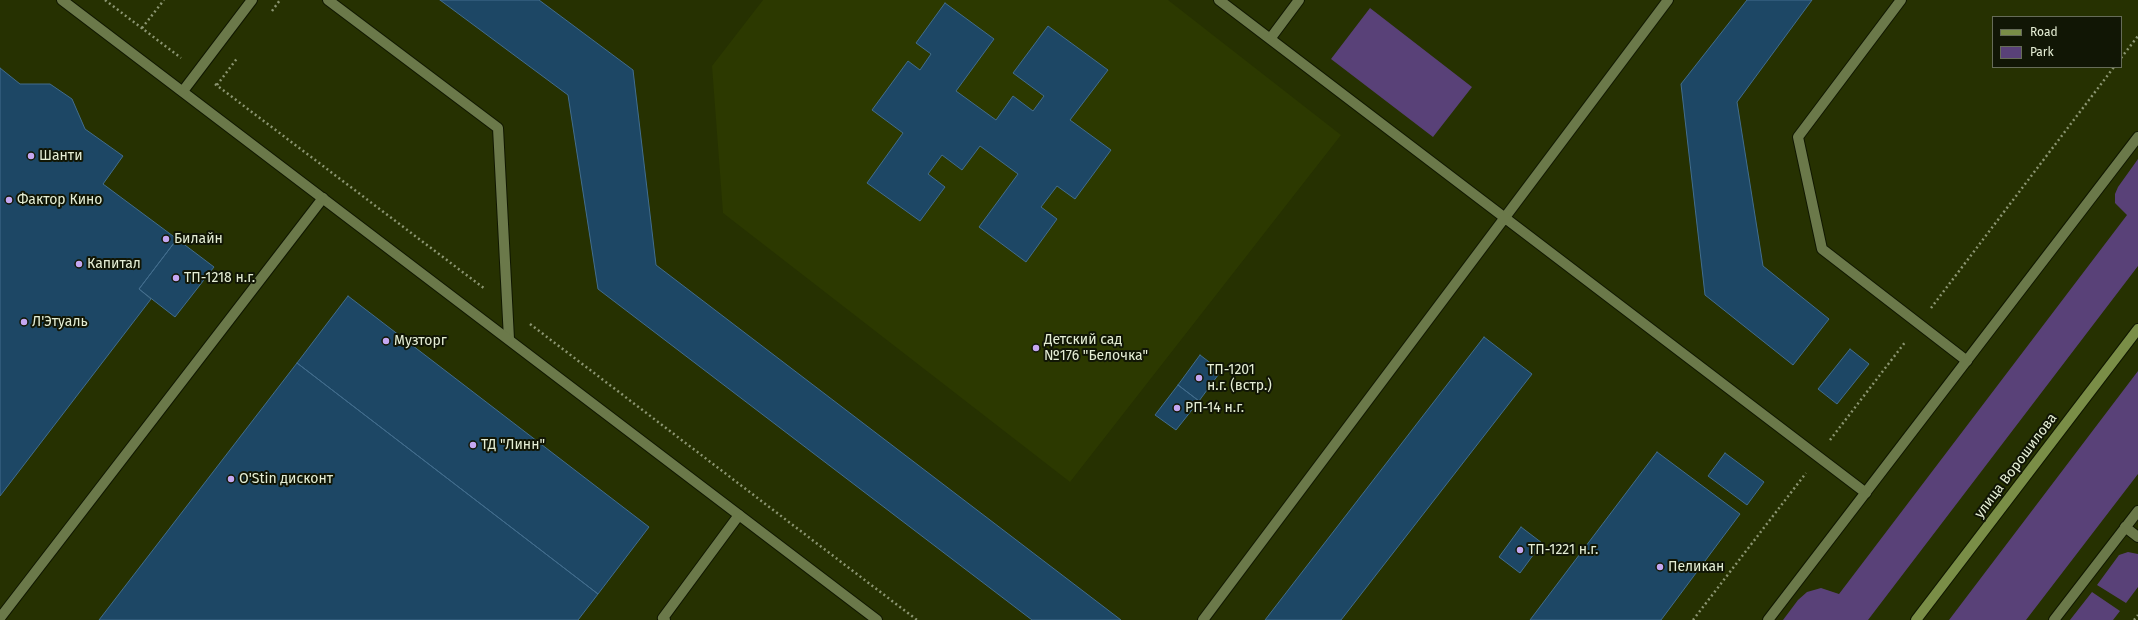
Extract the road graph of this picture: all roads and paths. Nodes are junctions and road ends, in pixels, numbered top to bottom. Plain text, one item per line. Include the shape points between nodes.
1 (62, 0) edge
2 (164, 0) edge
3 (252, 0) edge
4 (328, 0) edge
5 (1219, 0) edge
6 (1299, 0) edge
7 (1668, 0) edge
8 (1901, 0) edge
9 (142, 28) dead end
10 (2138, 36) edge
11 (1270, 39) junction
12 (2122, 57) edge
13 (2113, 68) edge
14 (183, 91) junction
15 (2138, 137) edge
16 (323, 198) junction
17 (1505, 218) junction
18 (1920, 323) junction
19 (2138, 329) edge
20 (509, 340) junction
21 (1967, 361) junction
22 (1818, 456) junction
23 (1866, 493) junction
24 (2138, 510) edge
25 (739, 515) junction
26 (2125, 527) junction
27 (2138, 537) edge
28 (2138, 615) edge
29 (0, 618) edge
30 (663, 619) edge
31 (877, 620) edge
32 (1203, 620) edge
33 (1693, 620) edge
34 (1768, 620) edge
35 (1916, 620) edge
36 (2054, 620) edge
37 (2134, 620) edge

1 - 14 street
2 - 9 path
3 - 14 street
4 - 20 street via 498,128
5 - 11 street
6 - 11 street
7 - 17 street
8 - 18 street via 1798,137 1822,249
10 - 12 path
11 - 17 street
13 - 18 path
14 - 16 street
15 - 21 street
16 - 20 street
16 - 29 street
17 - 22 street
17 - 32 street
18 - 21 street
18 - 22 path
19 - 35 main road, улица Ворошилова
20 - 25 street
21 - 23 street
22 - 23 street
22 - 33 path
23 - 34 street
24 - 26 street
25 - 30 street
25 - 31 street
26 - 27 street
26 - 36 street
28 - 37 path

